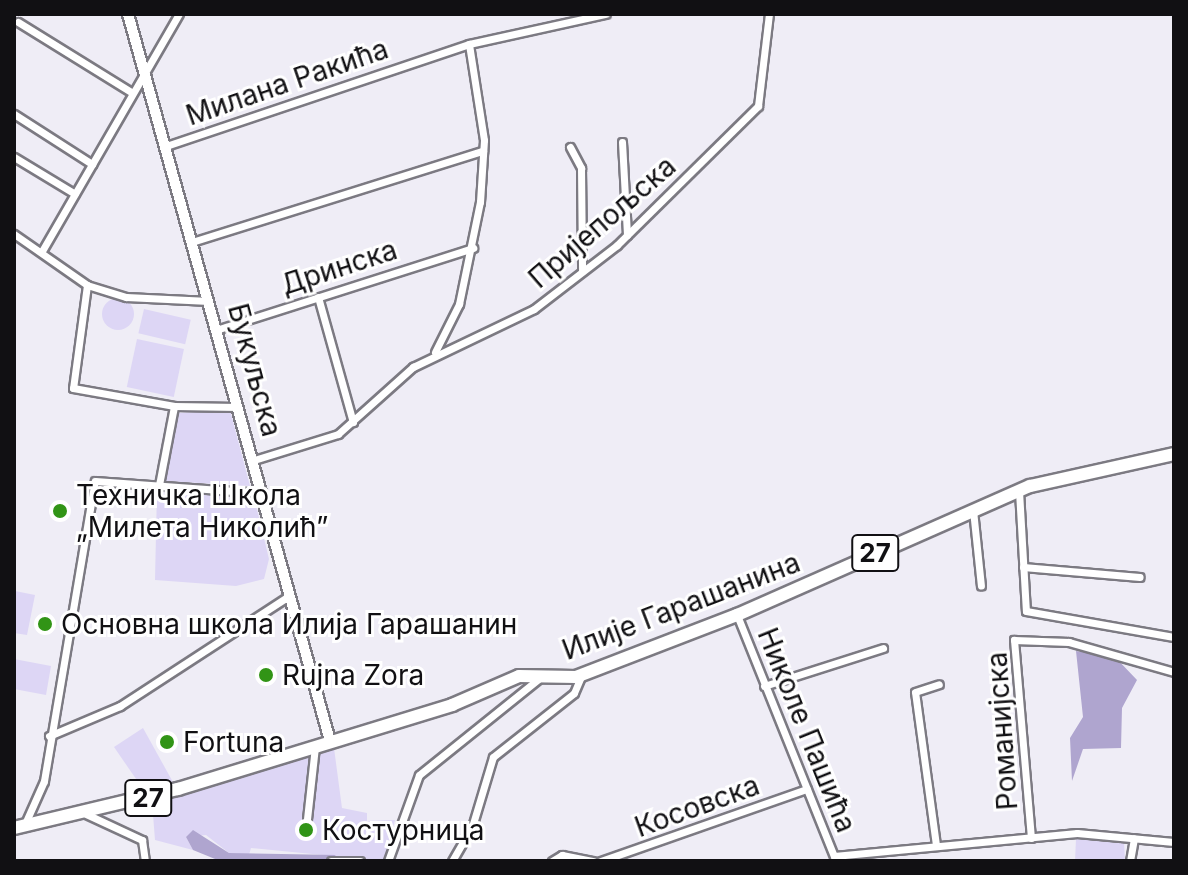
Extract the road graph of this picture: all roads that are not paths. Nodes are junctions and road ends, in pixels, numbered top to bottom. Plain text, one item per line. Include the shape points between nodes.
1 (128, 14) edge
2 (179, 14) edge
3 (606, 14) edge
4 (769, 14) edge
5 (18, 22) dead end
6 (469, 44) junction
7 (147, 65) junction
8 (131, 92) junction
9 (14, 114) edge
10 (622, 142) dead end
11 (169, 145) junction
12 (570, 147) dead end
13 (483, 151) junction
14 (14, 157) edge
15 (92, 164) junction
16 (75, 194) junction
17 (14, 234) edge
18 (627, 235) junction
19 (195, 241) junction
20 (473, 248) junction
21 (42, 251) junction
22 (582, 271) junction
23 (87, 285) junction
24 (318, 297) junction
25 (211, 301) junction
26 (219, 329) junction
27 (431, 357) junction
28 (174, 406) junction
29 (238, 407) junction
30 (353, 422) junction
31 (1174, 454) edge
32 (254, 460) junction
33 (159, 485) junction
34 (1019, 491) junction
35 (263, 493) junction
36 (973, 510) junction
37 (1023, 567) junction
38 (1140, 577) dead end
39 (981, 586) dead end
40 (290, 595) junction
41 (737, 615) junction
42 (1174, 637) edge
43 (883, 648) dead end
44 (1174, 672) edge
45 (582, 674) junction
46 (541, 677) junction
47 (939, 684) dead end
48 (764, 686) junction
49 (49, 736) junction
50 (330, 741) junction
51 (315, 746) junction
52 (807, 789) junction
53 (86, 814) junction
54 (307, 819) dead end
55 (19, 827) edge
56 (1031, 838) junction
57 (1134, 838) junction
58 (1174, 842) edge
59 (936, 845) junction
60 (835, 858) edge
61 (145, 861) edge
62 (331, 861) edge
63 (360, 861) edge
64 (388, 861) edge
65 (452, 861) edge
66 (552, 861) edge
67 (593, 861) edge
68 (601, 861) edge
69 (1130, 861) edge

1 - 7 main road, Букуљска
2 - 7 street
3 - 6 street, Милана Ракића
4 - 18 street, Пријепољска via 758,106
5 - 8 street
6 - 11 street, Милана Ракића
6 - 13 street
7 - 8 street
7 - 11 main road, Букуљска
8 - 15 street
9 - 15 street
10 - 18 street
11 - 19 main road, Букуљска
12 - 22 street via 581,168
13 - 19 street
13 - 20 street
14 - 16 street
15 - 16 street
16 - 21 street
17 - 21 street
18 - 22 street, Пријепољска
19 - 25 main road, Букуљска
20 - 24 street, Дринска
20 - 27 street via 459,304
21 - 23 street
22 - 27 street, Пријепољска via 534,309
23 - 25 street via 126,297
23 - 28 street via 73,388
24 - 26 street, Дринска
24 - 30 street
25 - 26 main road, Букуљска
26 - 29 main road, Букуљска
27 - 30 street, Пријепољска
28 - 29 street
28 - 33 street
29 - 32 main road, Букуљска
30 - 32 street, Пријепољска
31 - 34 main road, Илије Гарашанина / 27
32 - 35 main road, Букуљска
33 - 35 street
33 - 49 street via 95,481
34 - 36 main road, Илије Гарашанина / 27
34 - 37 street
35 - 40 main road, Букуљска
36 - 39 street
36 - 41 main road, Илије Гарашанина / 27
37 - 38 street
37 - 42 street via 1023,607 1030,614
40 - 49 street via 120,706
40 - 50 main road, Букуљска
41 - 45 main road, Илије Гарашанина / 27
41 - 48 street, Николе Пашића
43 - 48 street
44 - 56 street, Романијска via 1069,642 1014,640
45 - 46 main road, Илије Гарашанина / 27
45 - 65 street via 574,693 493,757 472,827
46 - 50 main road, Илије Гарашанина / 27 via 519,676
46 - 64 street via 419,775
47 - 59 street via 915,692
48 - 52 street, Николе Пашића
49 - 55 street via 44,781
50 - 51 main road, Илије Гарашанина / 27
51 - 53 main road, Илије Гарашанина / 27
51 - 54 street
52 - 60 street, Николе Пашића
52 - 68 street, Косовска
53 - 55 main road, Илије Гарашанина / 27
53 - 61 street via 142,840
56 - 57 street
56 - 59 street
57 - 58 street
57 - 69 street
59 - 60 street
62 - 63 street
66 - 67 street via 562,855

